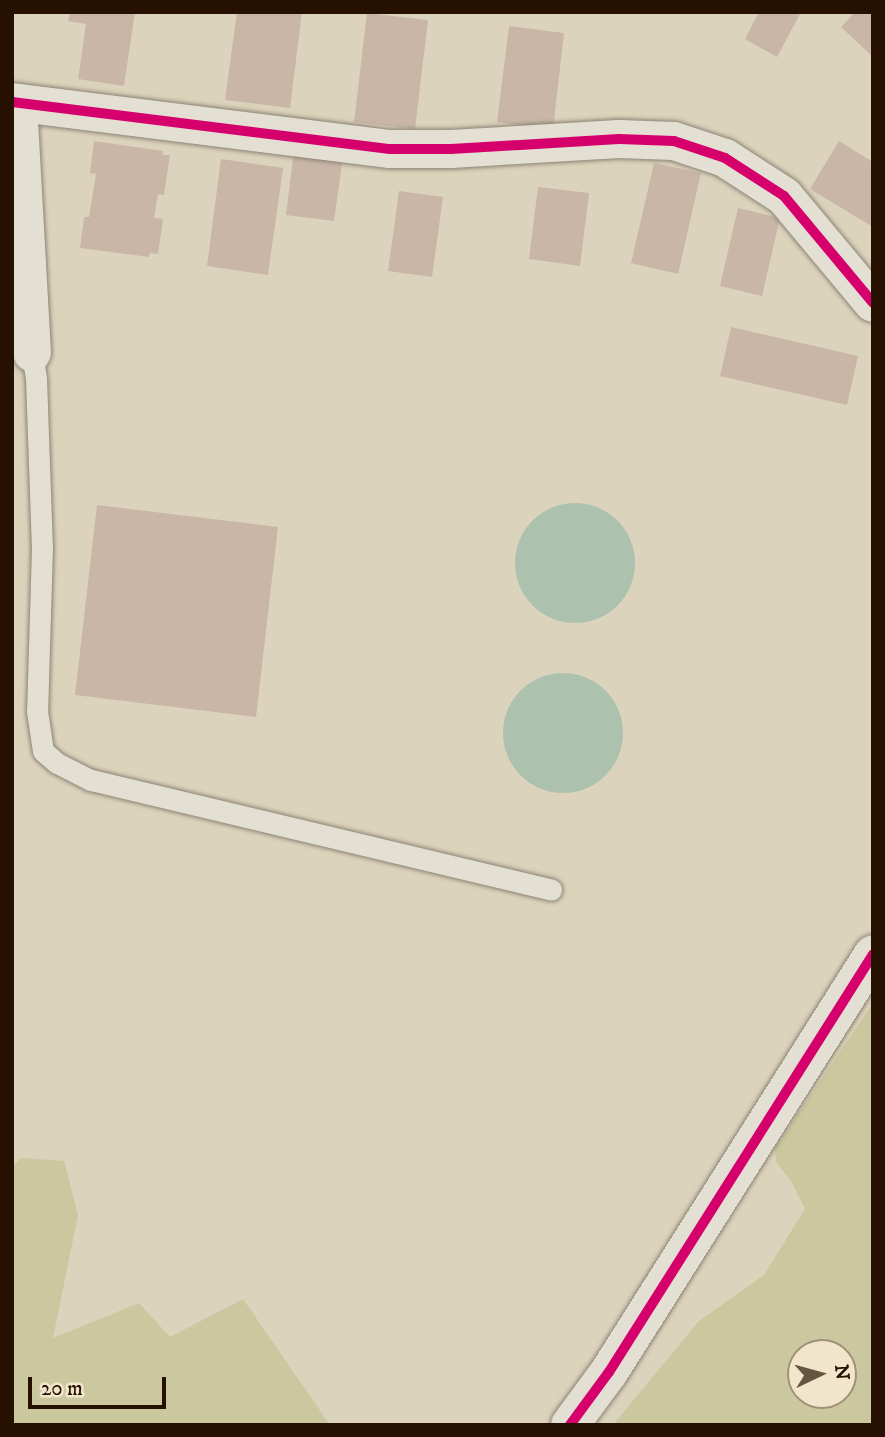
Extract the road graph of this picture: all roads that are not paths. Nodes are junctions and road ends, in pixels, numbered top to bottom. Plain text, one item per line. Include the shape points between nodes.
1 (15, 102) edge
2 (873, 303) edge
3 (32, 353) joint
4 (551, 890) dead end
5 (873, 954) edge
6 (569, 1425) edge

1 - 2 street via 390,149 618,139 674,141 725,158 784,196
1 - 3 street
3 - 4 lane via 41,547 37,711 43,751 91,780
5 - 6 street via 609,1372

